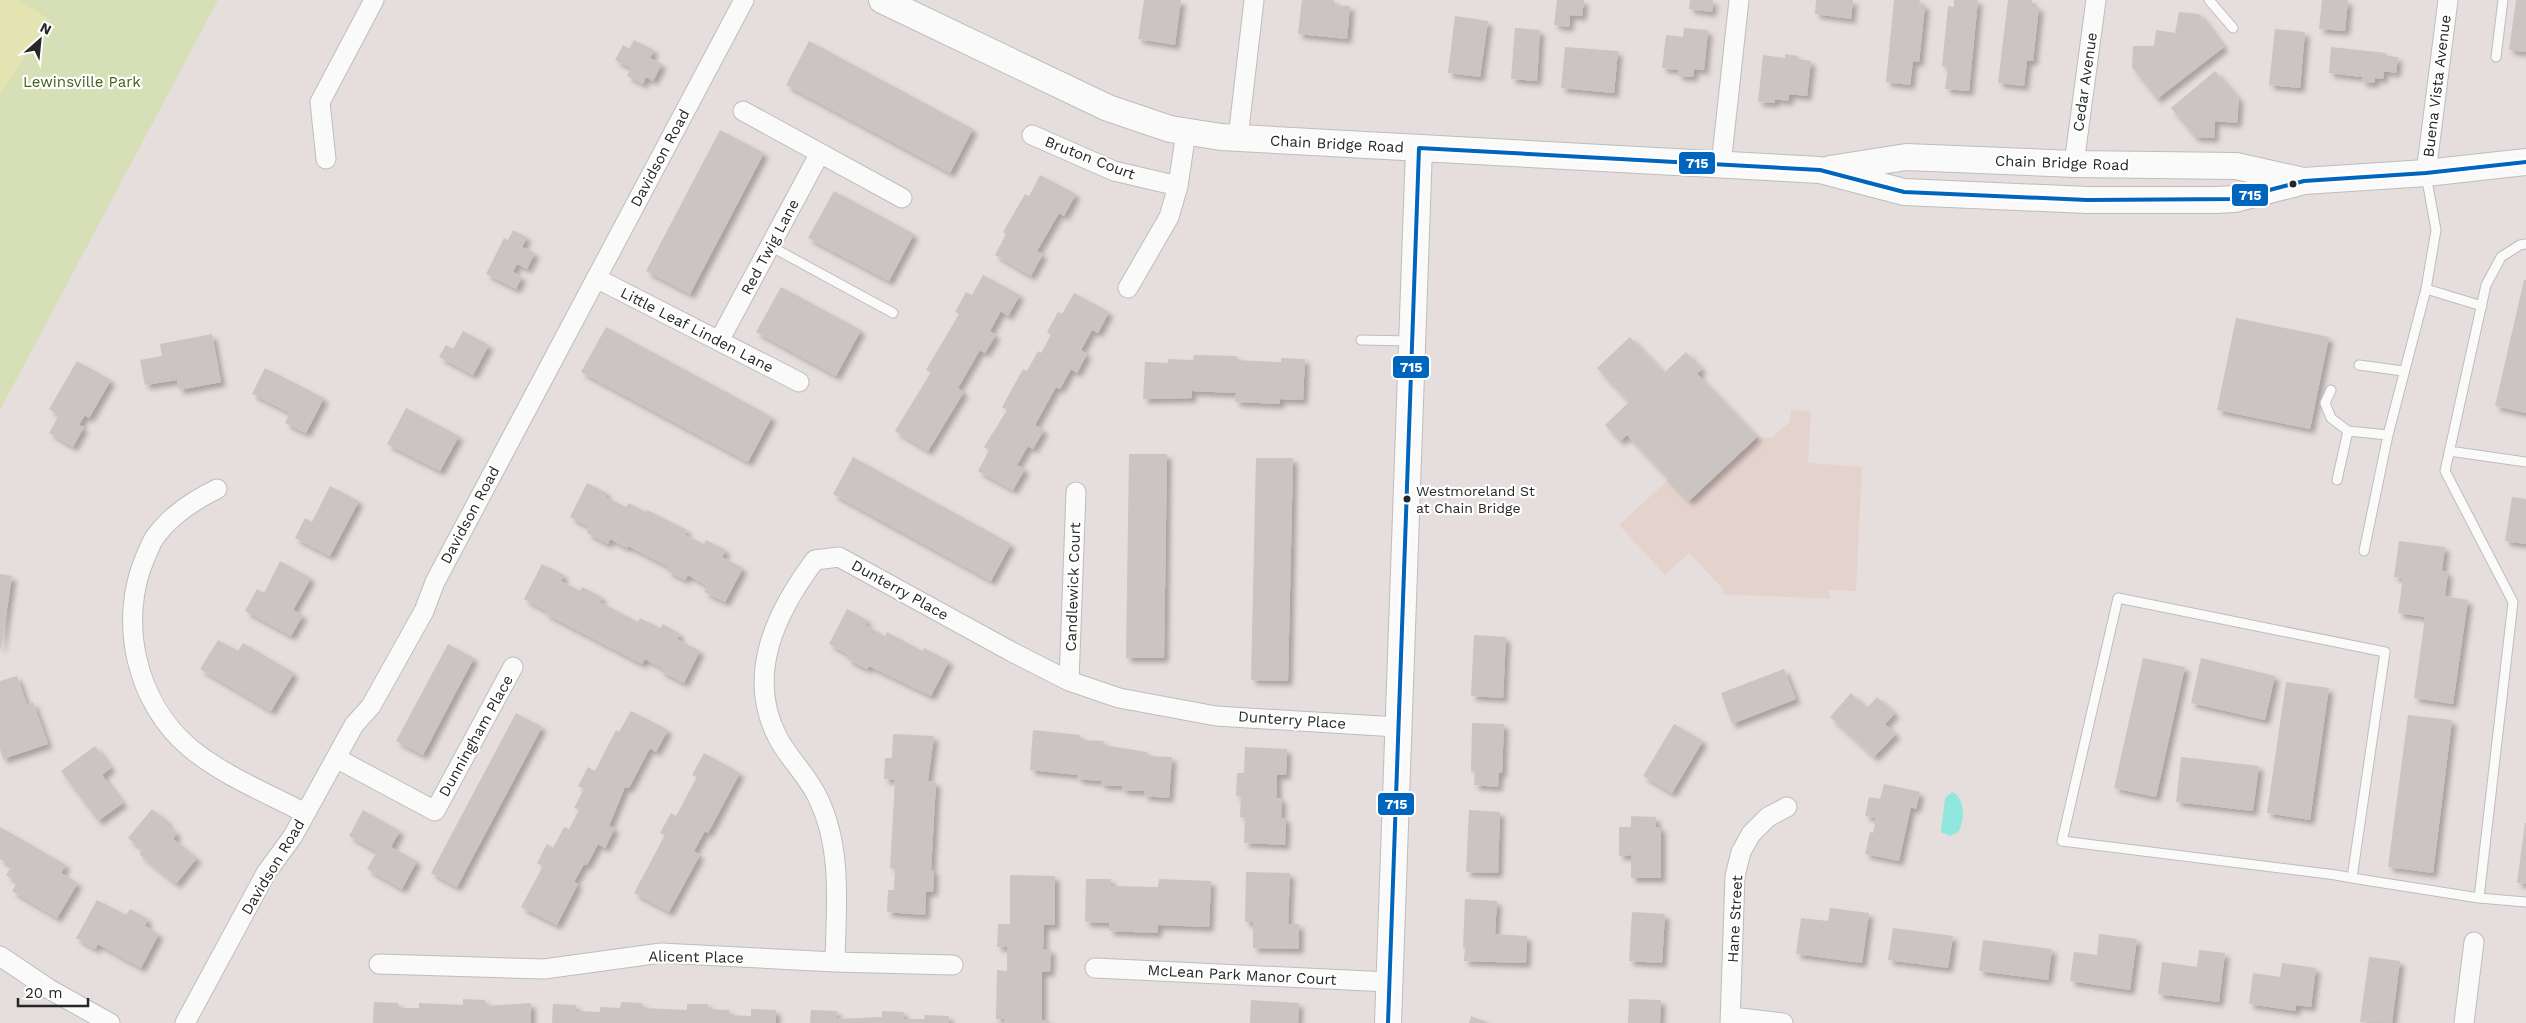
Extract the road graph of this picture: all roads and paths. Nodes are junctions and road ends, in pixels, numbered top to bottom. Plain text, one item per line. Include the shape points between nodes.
1 (374, 0) edge
2 (744, 0) edge
3 (882, 0) edge
4 (1254, 0) edge
5 (1739, 0) edge
6 (2096, 0) edge
7 (2209, 0) edge
8 (2448, 0) edge
9 (2503, 0) edge
10 (2233, 28) dead end
11 (2496, 57) dead end
12 (743, 111) dead end
13 (1186, 132) junction
14 (1032, 135) dead end
15 (1238, 138) junction
16 (1419, 148) junction
17 (820, 153) junction
18 (326, 159) dead end
19 (2526, 162) edge
20 (2074, 164) junction
21 (1721, 165) junction
22 (1820, 170) junction
23 (2426, 173) junction
24 (2304, 181) junction
25 (1178, 186) junction
26 (902, 198) dead end
27 (2526, 244) edge
28 (770, 246) junction
29 (596, 278) junction
30 (1128, 288) dead end
31 (2426, 289) junction
32 (2482, 306) junction
33 (893, 313) dead end
34 (1361, 340) dead end
35 (719, 341) junction
36 (1412, 341) junction
37 (2359, 365) dead end
38 (2403, 371) junction
39 (799, 382) dead end
40 (2331, 390) dead end
41 (2348, 431) junction
42 (2388, 435) junction
43 (2449, 451) junction
44 (2526, 462) edge
45 (2337, 480) dead end
46 (217, 489) dead end
47 (1076, 492) dead end
48 (2364, 551) dead end
49 (513, 667) dead end
50 (1069, 681) junction
51 (1397, 726) junction
52 (336, 758) junction
53 (1787, 807) dead end
54 (305, 813) junction
55 (2352, 878) junction
56 (2478, 898) junction
57 (2526, 902) edge
58 (2474, 942) dead end
59 (0, 956) edge
60 (835, 962) junction
61 (379, 964) dead end
62 (953, 964) dead end
63 (1095, 968) dead end
64 (1389, 982) junction
65 (1730, 1020) edge
66 (110, 1023) edge
67 (185, 1023) edge
68 (1388, 1023) edge
69 (1783, 1023) edge
70 (2464, 1023) edge

1 - 18 street via 320,102
2 - 29 street, Davidson Road
3 - 13 main road, Chain Bridge Road via 1093,102 1143,121
4 - 15 street
5 - 21 street
6 - 20 street, Cedar Avenue
7 - 10 lane
8 - 23 street, Buena Vista Avenue
9 - 11 lane
12 - 17 street
13 - 15 main road, Chain Bridge Road
13 - 25 street
14 - 25 street, Bruton Court via 1114,171
15 - 16 main road, Chain Bridge Road
16 - 21 main road, Chain Bridge Road
16 - 36 main road
17 - 26 street
17 - 28 street, Red Twig Lane
19 - 23 main road, Chain Bridge Road
20 - 22 main road, Chain Bridge Road via 1906,157
20 - 24 main road, Chain Bridge Road via 2236,166
21 - 22 main road, Chain Bridge Road
22 - 24 main road, Chain Bridge Road via 1904,192 2087,200 2235,199
23 - 24 main road, Chain Bridge Road
23 - 31 lane via 2436,230
25 - 30 street via 1169,217
27 - 32 lane via 2501,257 2486,286
28 - 33 lane
28 - 35 street, Red Twig Lane
29 - 35 street, Little Leaf Linden Lane
29 - 52 street, Davidson Road via 434,582 424,611 371,706 354,725
31 - 32 lane
31 - 38 lane
32 - 43 lane
34 - 36 lane
35 - 39 street, Little Leaf Linden Lane
36 - 51 main road
37 - 38 lane
38 - 42 lane
40 - 41 lane via 2325,403 2331,418
41 - 42 lane
41 - 45 lane
42 - 48 lane
43 - 44 lane
43 - 56 lane via 2445,471 2513,602
46 - 54 street via 171,518 154,539 139,573 133,605 133,639 139,669 151,698 170,727 189,747 216,766
47 - 50 street, Candlewick Court
49 - 52 street, Dunningham Place via 435,811
50 - 51 street, Dunterry Place via 1119,698 1216,716
50 - 60 street, Dunterry Place via 839,557 815,560 783,611 769,644 763,681 765,709 778,738 818,797 830,834 837,869
51 - 64 main road
52 - 54 street, Davidson Road
53 - 65 street, Hane Street via 1768,817 1741,852 1736,876
54 - 67 street, Davidson Road via 266,873
55 - 55 lane via 2062,841 2118,598 2385,652
55 - 56 lane
56 - 57 lane
58 - 70 street
59 - 66 street via 49,990
60 - 61 street, Alicent Place via 661,953 544,969
60 - 62 street, Alicent Place
63 - 64 street, McLean Park Manor Court
64 - 68 main road
65 - 69 street

